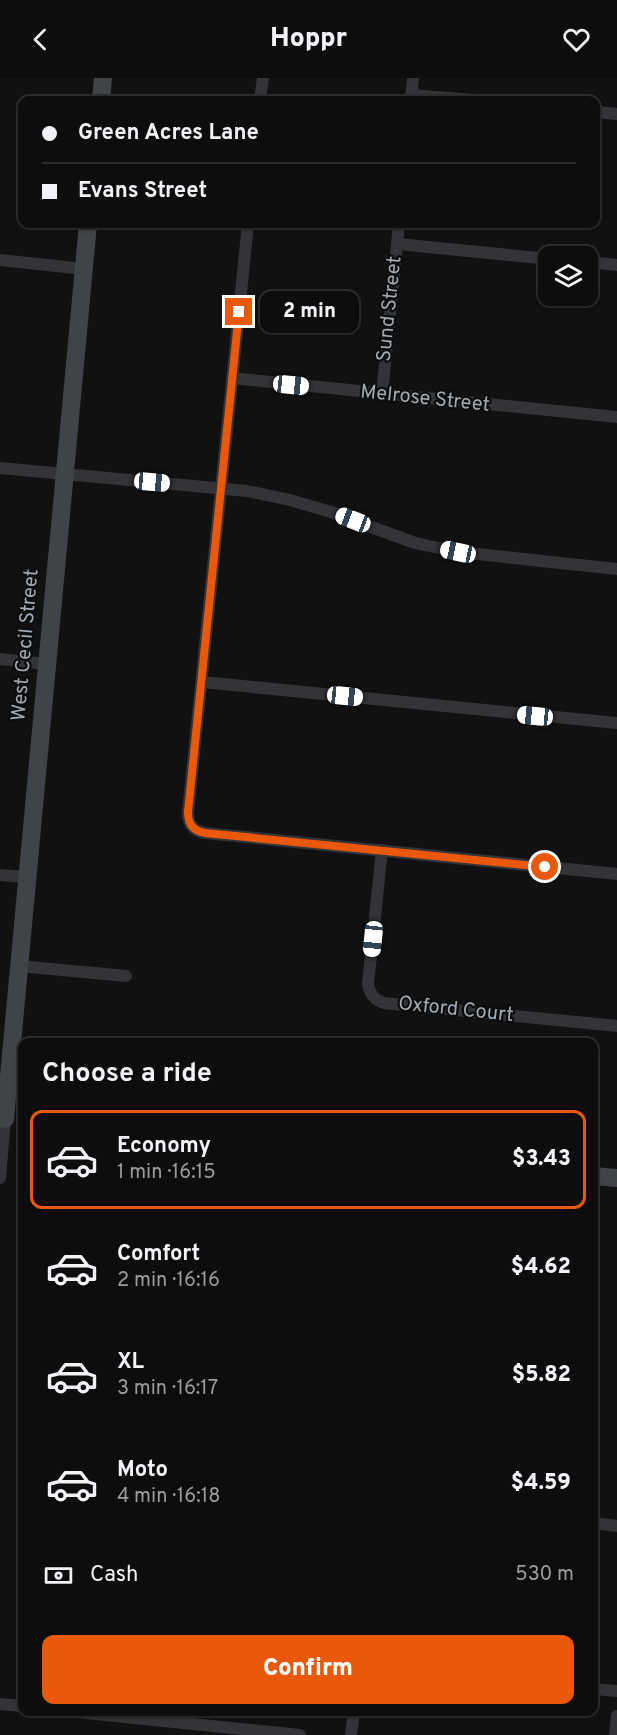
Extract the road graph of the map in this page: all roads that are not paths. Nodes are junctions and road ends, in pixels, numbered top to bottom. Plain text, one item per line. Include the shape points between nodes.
1 (103, 78) edge
2 (263, 78) edge
3 (413, 78) edge
4 (101, 96) edge
5 (261, 96) edge
6 (411, 96) edge
7 (600, 112) edge
8 (617, 114) edge
9 (88, 228) edge
10 (248, 228) edge
11 (399, 228) edge
12 (397, 244) junction
13 (538, 258) edge
14 (0, 260) edge
15 (598, 263) edge
16 (617, 265) edge
17 (84, 269) junction
18 (232, 378) junction
19 (382, 395) junction
20 (617, 417) edge
21 (0, 468) edge
22 (64, 474) junction
23 (221, 488) junction
24 (617, 569) edge
25 (0, 659) edge
26 (46, 664) junction
27 (202, 682) junction
28 (617, 723) edge
29 (382, 850) junction
30 (617, 874) edge
31 (0, 875) edge
32 (27, 877) junction
33 (19, 966) junction
34 (126, 976) dead end
35 (617, 1026) edge
36 (9, 1119) edge
37 (598, 1176) edge
38 (0, 1178) edge
39 (617, 1178) edge
40 (598, 1524) edge
41 (617, 1526) edge
42 (598, 1689) edge
43 (617, 1691) edge
44 (0, 1704) edge
45 (18, 1706) edge
46 (129, 1716) edge
47 (353, 1716) edge
48 (617, 1716) edge
49 (300, 1735) edge
50 (351, 1735) edge
51 (615, 1735) edge

1 - 4 main road
2 - 5 street
3 - 6 street
7 - 8 street
9 - 17 main road, West Cecil Street
10 - 18 street
11 - 12 street, Sund Street
12 - 13 street
12 - 19 street, Sund Street
14 - 17 street
15 - 16 street
17 - 22 main road, West Cecil Street
18 - 19 street, Melrose Street
18 - 23 street
19 - 20 street, Melrose Street
21 - 22 street
22 - 23 street
22 - 26 main road, West Cecil Street
23 - 24 street via 290,500 415,543 458,552
23 - 27 street
25 - 26 street
26 - 32 main road, West Cecil Street
27 - 28 street
27 - 29 street via 188,812 192,827 205,833
29 - 30 street
29 - 35 street, Oxford Court via 368,984 376,1000
31 - 32 street
32 - 33 main road, West Cecil Street
33 - 34 street
33 - 36 main road, West Cecil Street
36 - 38 street, West Cecil Street
37 - 39 main road
40 - 41 street
42 - 43 street
44 - 45 street
46 - 49 street
47 - 50 street
48 - 51 street

